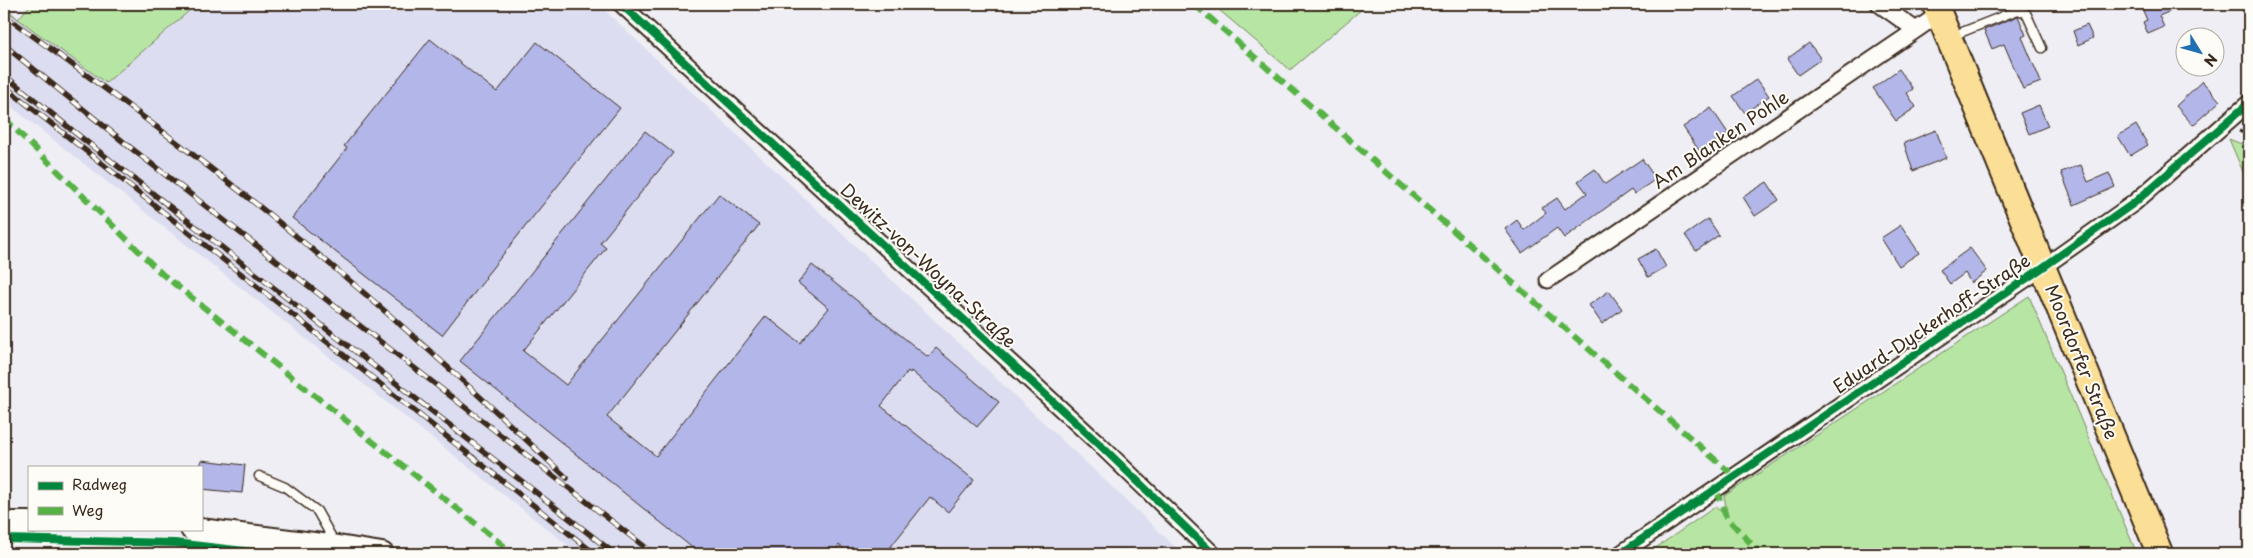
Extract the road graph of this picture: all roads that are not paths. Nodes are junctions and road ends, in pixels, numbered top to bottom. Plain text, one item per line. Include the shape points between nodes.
1 (621, 4) edge
2 (1879, 4) edge
3 (1937, 9) edge
4 (1916, 30) junction
5 (1949, 37) junction
6 (2042, 48) dead end
7 (2249, 103) edge
8 (2042, 268) junction
9 (1548, 280) dead end
10 (259, 476) dead end
11 (28, 522) edge
12 (4, 523) edge
13 (200, 530) edge
14 (338, 547) junction
15 (382, 554) edge
16 (1213, 554) edge
17 (1620, 554) edge
18 (2160, 554) edge

1 - 16 street, Dewitz-von-Woyna-Straße via 1098,443
2 - 4 street
3 - 4 street, Am Blanken Pohle
3 - 5 main road, Moordorfer Straße
4 - 9 street, Am Blanken Pohle
5 - 6 lane via 2018,10 2026,13
5 - 8 main road, Moordorfer Straße
7 - 8 street, Eduard-Dyckerhoff-Straße via 2134,203
8 - 17 street, Eduard-Dyckerhoff-Straße
8 - 18 main road, Moordorfer Straße
10 - 14 lane via 285,487 317,511
11 - 12 street
13 - 14 street
14 - 15 street

